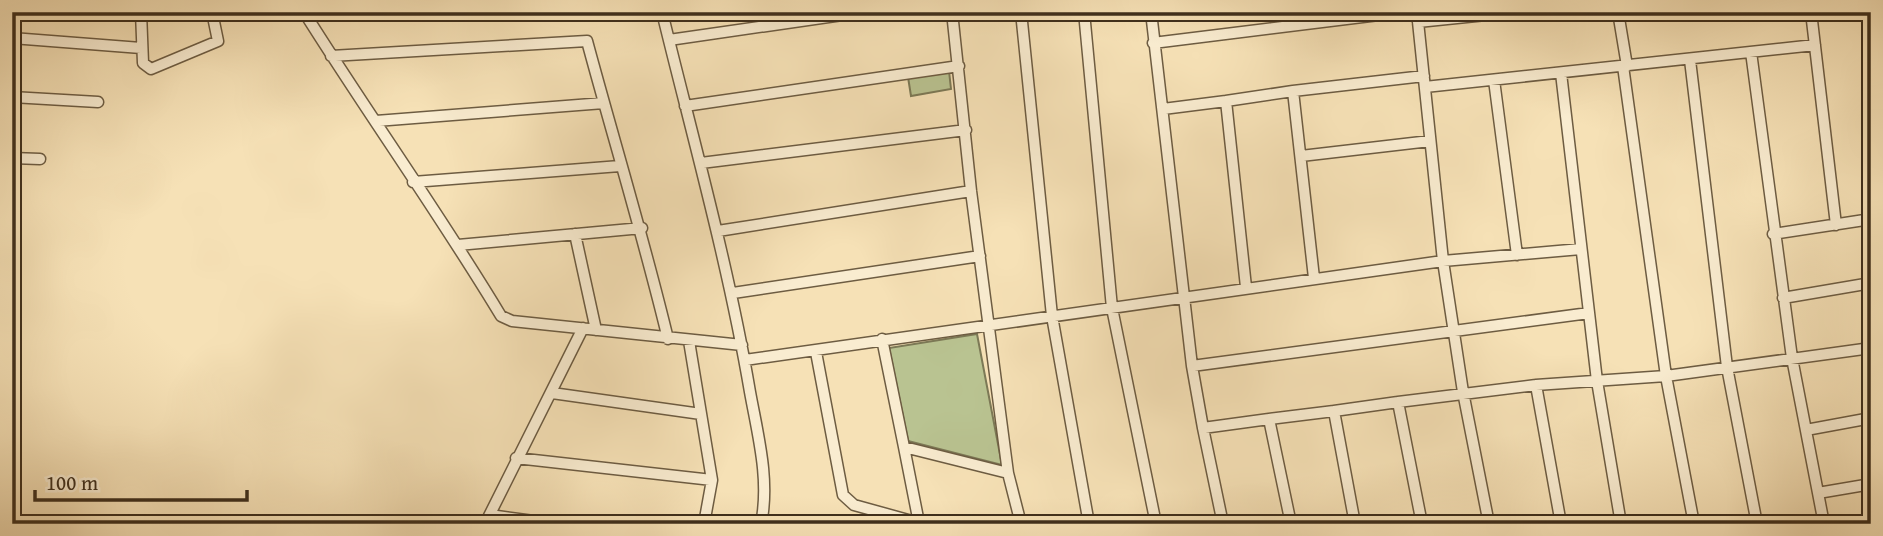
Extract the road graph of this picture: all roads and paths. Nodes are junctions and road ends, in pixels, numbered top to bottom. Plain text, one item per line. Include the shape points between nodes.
1 (141, 12) edge
2 (212, 12) edge
3 (304, 12) edge
4 (662, 12) edge
5 (863, 12) edge
6 (953, 12) edge
7 (1021, 12) edge
8 (1084, 12) edge
9 (1151, 12) edge
10 (1403, 12) edge
11 (1515, 12) edge
12 (1618, 12) edge
13 (1811, 12) edge
14 (1418, 17) edge
15 (12, 38) edge
16 (669, 40) junction
17 (1153, 43) junction
18 (1815, 45) junction
19 (141, 48) junction
20 (1751, 52) junction
21 (331, 56) junction
22 (1690, 60) junction
23 (959, 65) junction
24 (1625, 66) junction
25 (1561, 73) junction
26 (1494, 80) junction
27 (1425, 82) junction
28 (1293, 91) junction
29 (12, 97) edge
30 (1226, 100) junction
31 (98, 102) dead end
32 (604, 103) junction
33 (685, 106) junction
34 (1163, 109) junction
35 (376, 121) junction
36 (967, 130) junction
37 (1430, 141) junction
38 (1301, 156) junction
39 (12, 158) edge
40 (40, 159) dead end
41 (701, 163) junction
42 (620, 166) junction
43 (413, 182) junction
44 (971, 191) junction
45 (1871, 219) edge
46 (1836, 225) junction
47 (642, 228) junction
48 (718, 231) junction
49 (575, 233) junction
50 (1773, 234) junction
51 (458, 245) junction
52 (1581, 249) junction
53 (1517, 255) junction
54 (980, 256) junction
55 (1443, 261) junction
56 (1314, 278) junction
57 (1871, 283) edge
58 (1247, 287) junction
59 (733, 293) junction
60 (1182, 296) junction
61 (1783, 299) junction
62 (1112, 307) junction
63 (1589, 313) junction
64 (1052, 316) junction
65 (988, 324) junction
66 (583, 328) junction
67 (1454, 329) junction
68 (596, 330) junction
69 (668, 339) junction
70 (882, 339) junction
71 (689, 341) junction
72 (742, 345) junction
73 (1871, 348) edge
74 (816, 352) junction
75 (1792, 358) junction
76 (745, 360) junction
77 (1192, 366) junction
78 (1727, 368) junction
79 (1666, 376) junction
80 (1597, 380) junction
81 (1536, 385) junction
82 (552, 393) junction
83 (1463, 393) junction
84 (1398, 402) junction
85 (1334, 411) junction
86 (701, 414) junction
87 (1871, 418) edge
88 (1269, 419) junction
89 (1203, 428) junction
90 (1806, 430) junction
91 (904, 447) junction
92 (516, 458) junction
93 (1008, 473) junction
94 (712, 480) junction
95 (1871, 484) edge
96 (1818, 493) junction
97 (487, 519) edge
98 (922, 523) edge
99 (556, 524) edge
100 (704, 524) edge
101 (761, 524) edge
102 (1021, 524) edge
103 (1089, 524) edge
104 (1156, 524) edge
105 (1223, 524) edge
106 (1291, 524) edge
107 (1355, 524) edge
108 (1422, 524) edge
109 (1489, 524) edge
110 (1561, 524) edge
111 (1621, 524) edge
112 (1694, 524) edge
113 (1757, 524) edge
114 (1825, 524) edge

1 - 19 street
2 - 19 street via 218,41 151,69 145,66
3 - 21 street
4 - 16 street
5 - 16 street
6 - 23 street
7 - 64 street
8 - 62 street
9 - 17 street
10 - 17 street
11 - 14 street
12 - 24 street
13 - 18 street
14 - 27 street
15 - 19 street
16 - 33 street
17 - 34 street
18 - 20 street
18 - 46 street
20 - 22 street
20 - 50 street
21 - 32 street via 587,41
21 - 35 street
22 - 24 street
22 - 78 street
23 - 33 street
23 - 36 street
24 - 25 street
24 - 79 street
25 - 26 street
25 - 52 street
26 - 27 street
26 - 53 street
27 - 28 street
27 - 37 street
28 - 30 street
28 - 38 street
29 - 31 street
30 - 34 street
30 - 58 street
32 - 35 street
32 - 42 street
33 - 41 street
34 - 60 street
35 - 43 street
36 - 41 street
36 - 44 street
37 - 38 street
37 - 55 street
38 - 56 street
39 - 40 street
41 - 48 street
42 - 43 street
42 - 47 street
43 - 51 street
44 - 48 street
44 - 54 street
45 - 46 street
46 - 50 street
47 - 49 street
47 - 69 street
48 - 59 street
49 - 51 street
49 - 68 street
50 - 61 street
51 - 66 street via 500,316
52 - 53 street
52 - 63 street
53 - 55 street
54 - 59 street
54 - 65 street
55 - 56 street
55 - 67 street
56 - 58 street
57 - 61 street
58 - 60 street
59 - 72 street
60 - 62 street
60 - 77 street
61 - 75 street
62 - 64 street
62 - 104 street
63 - 67 street
63 - 80 street
64 - 65 street
64 - 103 street
65 - 70 street
65 - 93 street
66 - 68 street
66 - 82 street
67 - 77 street
67 - 83 street
68 - 69 street
69 - 71 street
70 - 74 street
70 - 91 street
71 - 72 street
71 - 86 street
72 - 76 street
73 - 75 street
74 - 76 street
74 - 98 street via 843,495 854,505
75 - 78 street
75 - 90 street
76 - 101 street via 763,467 766,500
77 - 89 street
78 - 79 street
78 - 113 street
79 - 80 street
79 - 112 street
80 - 81 street
80 - 111 street
81 - 83 street
81 - 110 street
82 - 86 street
82 - 92 street
83 - 84 street
83 - 109 street
84 - 85 street
84 - 108 street
85 - 88 street
85 - 107 street
86 - 94 street
87 - 90 street
88 - 89 street
88 - 106 street
89 - 105 street
90 - 96 street
91 - 93 street
91 - 98 street
92 - 94 street
92 - 97 street
93 - 102 street
94 - 100 street
95 - 96 street
96 - 114 street
97 - 99 street

